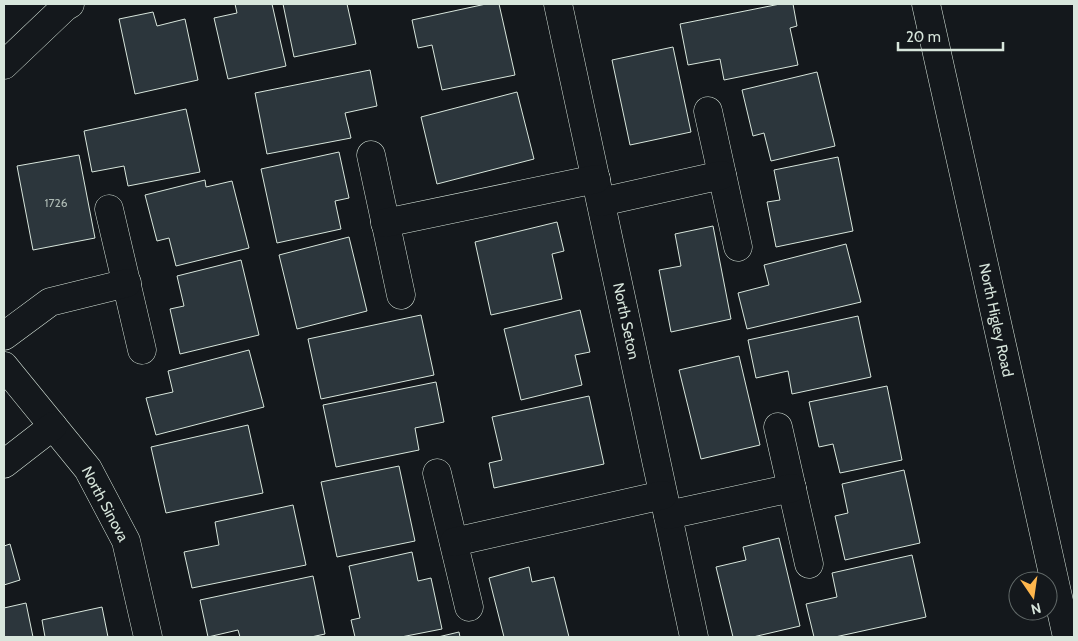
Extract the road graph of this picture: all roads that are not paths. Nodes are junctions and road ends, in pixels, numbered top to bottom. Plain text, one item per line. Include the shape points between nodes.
1 (70, 4) edge
2 (558, 4) edge
3 (926, 4) edge
4 (4, 65) edge
5 (708, 111) dead end
6 (371, 155) dead end
7 (722, 174) junction
8 (598, 191) junction
9 (109, 209) dead end
10 (385, 223) junction
11 (738, 247) dead end
12 (127, 283) junction
13 (401, 295) dead end
14 (4, 336) edge
15 (142, 350) dead end
16 (4, 366) edge
17 (53, 426) junction
18 (778, 427) dead end
19 (4, 464) edge
20 (437, 473) dead end
21 (792, 488) junction
22 (666, 505) junction
23 (454, 542) junction
24 (809, 564) dead end
25 (469, 608) dead end
26 (148, 637) edge
27 (694, 637) edge
28 (1066, 637) edge

1 - 4 street
2 - 8 street, North Seton
3 - 28 street, North Higley Road
5 - 7 street
6 - 10 street
7 - 8 street
7 - 11 street
8 - 10 street
8 - 22 street, North Seton
9 - 12 street
10 - 13 street
12 - 14 street via 50,302
12 - 15 street
16 - 17 street, North Sinova
17 - 19 street
17 - 26 street, North Sinova via 88,469 126,542
18 - 21 street
20 - 23 street
21 - 22 street
21 - 24 street
22 - 23 street
22 - 27 street, North Seton
23 - 25 street

